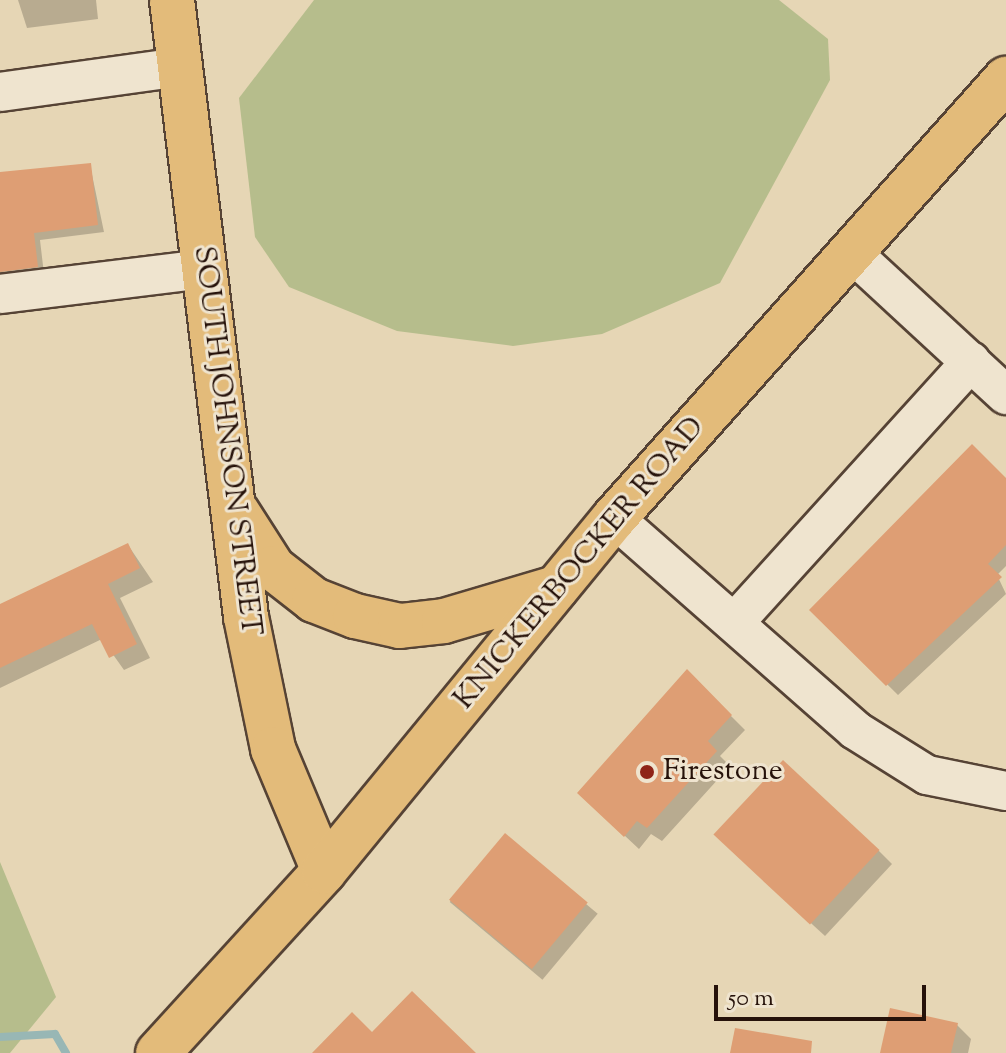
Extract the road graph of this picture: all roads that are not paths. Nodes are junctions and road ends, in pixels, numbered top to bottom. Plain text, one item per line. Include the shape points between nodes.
1 (172, 0) edge
2 (180, 67) junction
3 (1006, 79) edge
4 (0, 92) edge
5 (851, 252) junction
6 (204, 269) junction
7 (0, 294) edge
8 (971, 362) junction
9 (1006, 395) edge
10 (232, 505) junction
11 (614, 518) junction
12 (556, 588) junction
13 (734, 623) junction
14 (1006, 791) edge
15 (324, 871) junction
16 (158, 1053) edge

1 - 2 main road, SOUTH JOHNSON STREET
2 - 4 street
2 - 6 main road, SOUTH JOHNSON STREET
3 - 5 main road, KNICKERBOCKER ROAD
5 - 8 street
5 - 11 main road, KNICKERBOCKER ROAD
6 - 7 street
6 - 10 main road, SOUTH JOHNSON STREET
8 - 9 street
8 - 13 street
10 - 12 main road via 273,568 314,600 355,616 400,626 444,621
10 - 15 main road, SOUTH JOHNSON STREET via 273,749
11 - 12 main road, KNICKERBOCKER ROAD
11 - 13 street
12 - 15 main road, KNICKERBOCKER ROAD
13 - 14 street via 855,730 915,767 986,793
15 - 16 main road, KNICKERBOCKER ROAD

